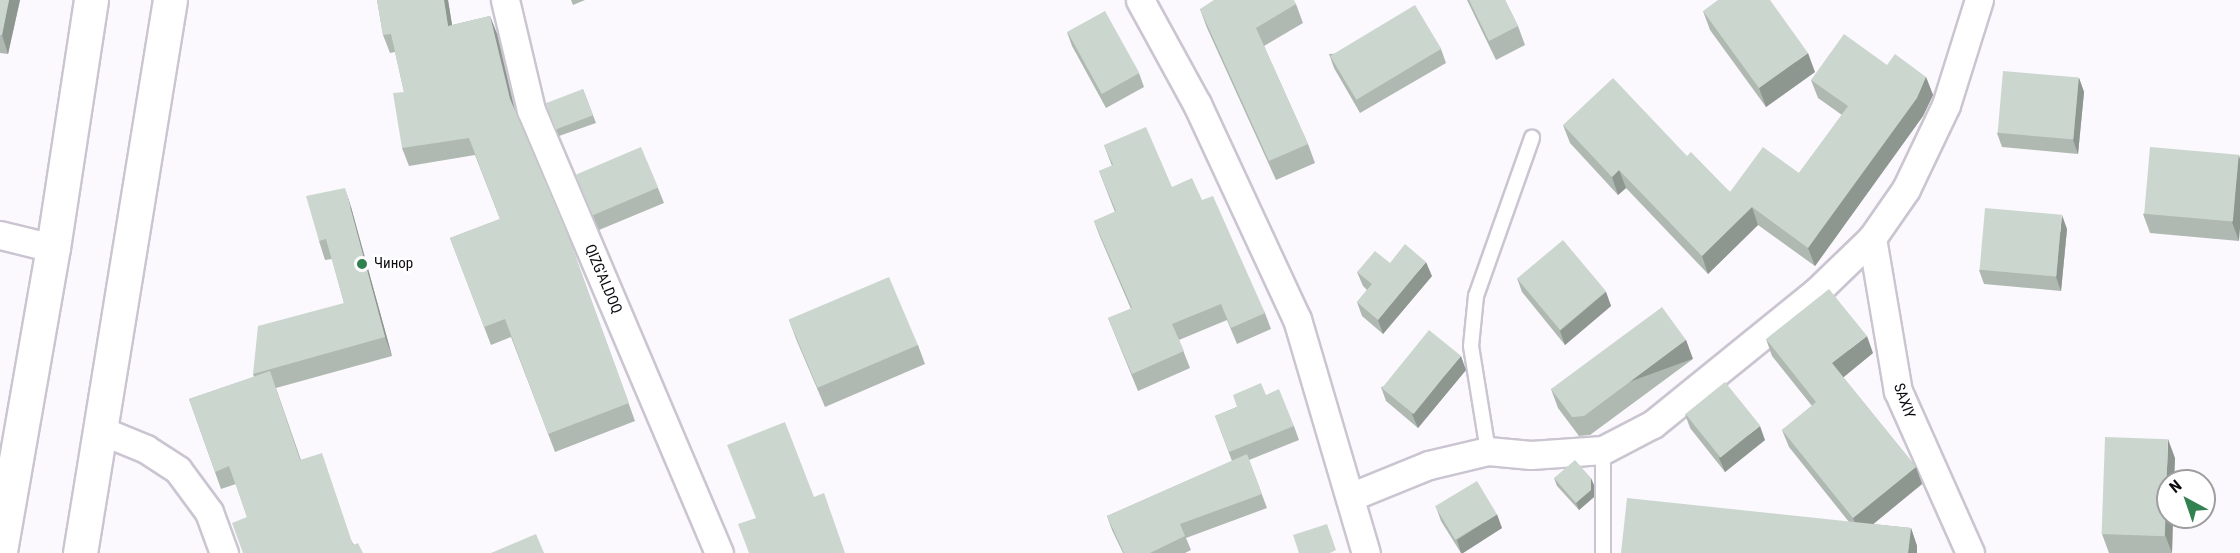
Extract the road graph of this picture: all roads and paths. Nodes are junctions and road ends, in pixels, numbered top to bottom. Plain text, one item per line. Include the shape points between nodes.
1 (91, 0) edge
2 (170, 0) edge
3 (505, 0) edge
4 (1140, 0) edge
5 (1979, 0) edge
6 (1532, 138) dead end
7 (0, 235) edge
8 (1872, 238) junction
9 (53, 248) junction
10 (100, 430) junction
11 (1603, 450) junction
12 (1488, 451) junction
13 (1350, 497) junction
14 (0, 551) edge
15 (80, 553) edge
16 (224, 553) edge
17 (719, 553) edge
18 (1366, 553) edge
19 (1603, 553) edge
20 (1970, 553) edge

1 - 9 highway
2 - 10 highway
3 - 17 street, QIZG'ALDOQ via 531,110
4 - 13 street via 1197,104 1297,319
5 - 8 street via 1946,105 1906,189
6 - 12 lane via 1476,296 1470,346
7 - 9 street
8 - 11 street via 1815,293 1653,424
8 - 20 street, SAXIY via 1898,392
9 - 14 highway
10 - 15 highway
10 - 16 street via 146,449 178,470 209,512
11 - 12 street via 1531,455
11 - 19 lane
12 - 13 street via 1429,465
13 - 18 street

